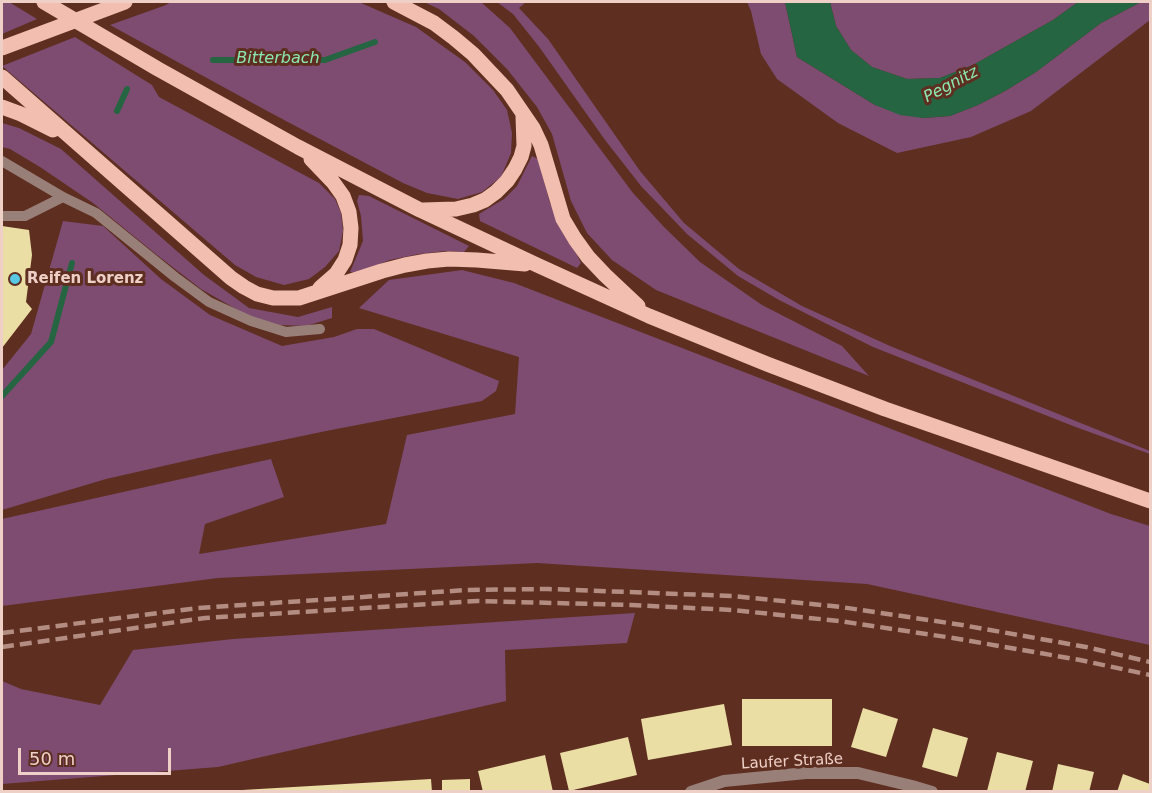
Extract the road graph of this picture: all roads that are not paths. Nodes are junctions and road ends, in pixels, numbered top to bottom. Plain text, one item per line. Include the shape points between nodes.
1 (44, 2) edge
2 (124, 2) edge
3 (394, 2) edge
4 (2, 48) edge
5 (2, 77) edge
6 (2, 107) edge
7 (522, 110) junction
8 (77, 144) junction
9 (298, 147) junction
10 (2, 161) edge
11 (63, 197) junction
12 (420, 210) junction
13 (2, 216) edge
14 (537, 265) junction
15 (310, 295) junction
16 (650, 316) junction
17 (320, 329) dead end
18 (1150, 501) edge
19 (724, 786) edge
20 (691, 792) edge
21 (932, 792) edge

1 - 9 main road
2 - 4 main road, bridge
3 - 7 main road via 434,23 473,54
5 - 8 main road
6 - 8 main road
7 - 12 main road via 525,135 521,157 496,192 456,209
7 - 16 main road via 541,145 564,219 575,238 605,275
8 - 15 main road via 244,287 273,298
9 - 12 main road
9 - 15 main road via 343,196 351,228 345,260 336,274
10 - 11 lane
11 - 13 lane via 25,216
11 - 17 lane via 96,213 209,302 286,332
12 - 14 main road
14 - 15 main road via 427,261
14 - 16 main road
16 - 18 main road via 885,409
19 - 20 street, Laufer Straße
19 - 21 street, Laufer Straße via 806,773 858,773

